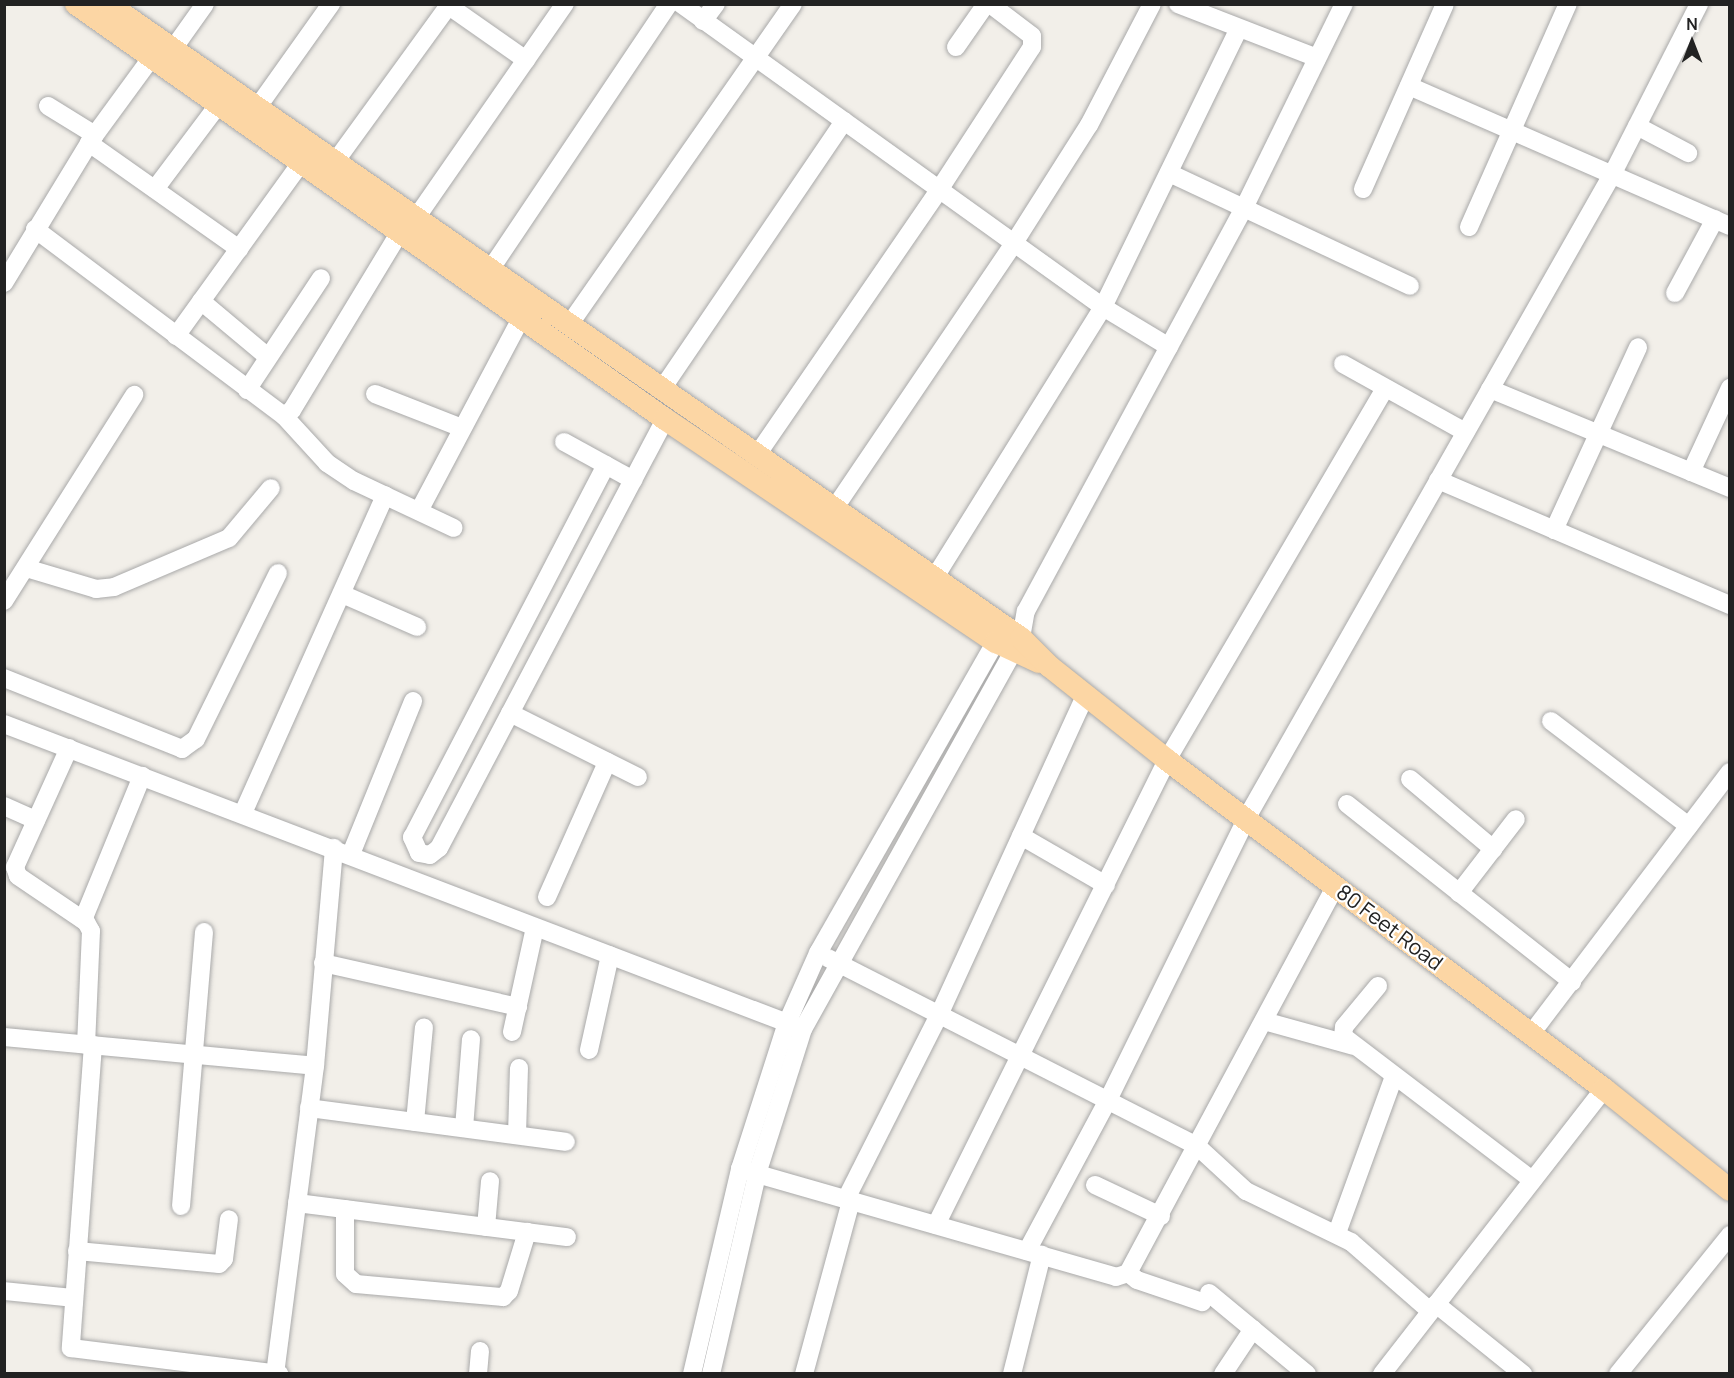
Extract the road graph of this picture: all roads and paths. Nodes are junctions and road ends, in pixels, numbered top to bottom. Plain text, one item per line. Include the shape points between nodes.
1 (76, 4) edge
2 (108, 4) edge
3 (204, 4) edge
4 (332, 4) edge
5 (565, 4) edge
6 (669, 4) edge
7 (681, 4) edge
8 (716, 4) edge
9 (793, 4) edge
10 (1152, 4) edge
11 (1178, 4) edge
12 (1344, 4) edge
13 (1445, 4) edge
14 (1568, 4) edge
15 (1699, 4) edge
16 (449, 5) edge
17 (985, 5) edge
18 (703, 21) junction
19 (1239, 28) junction
20 (956, 47) dead end
21 (162, 50) junction
22 (753, 57) junction
23 (1317, 58) junction
24 (526, 60) junction
25 (1408, 86) junction
26 (218, 105) junction
27 (48, 106) dead end
28 (257, 108) junction
29 (844, 121) junction
30 (1637, 126) junction
31 (1514, 132) junction
32 (92, 139) junction
33 (1688, 153) dead end
34 (306, 154) junction
35 (335, 162) junction
36 (1169, 173) junction
37 (1613, 173) junction
38 (155, 189) junction
39 (1363, 189) dead end
40 (939, 190) junction
41 (1244, 210) junction
42 (1723, 222) edge
43 (408, 225) junction
44 (1469, 227) dead end
45 (35, 229) junction
46 (1014, 243) junction
47 (238, 249) junction
48 (490, 270) junction
49 (321, 278) dead end
50 (4, 283) edge
51 (1410, 286) dead end
52 (1675, 293) dead end
53 (201, 301) junction
54 (1103, 307) junction
55 (521, 318) junction
56 (569, 325) junction
57 (176, 336) junction
58 (1169, 347) junction
59 (1638, 347) dead end
60 (268, 357) junction
61 (1343, 364) dead end
62 (1385, 388) junction
63 (1730, 388) edge
64 (662, 389) junction
65 (1490, 389) junction
66 (247, 390) junction
67 (375, 394) dead end
68 (134, 395) dead end
69 (284, 416) junction
70 (665, 419) junction
71 (462, 428) junction
72 (1465, 432) junction
73 (1598, 434) junction
74 (564, 442) dead end
75 (757, 455) junction
76 (606, 465) junction
77 (1691, 472) junction
78 (633, 480) junction
79 (1438, 480) junction
80 (271, 488) dead end
81 (1730, 488) edge
82 (385, 495) junction
83 (834, 509) junction
84 (419, 511) junction
85 (454, 528) dead end
86 (1554, 530) junction
87 (570, 533) junction
88 (597, 548) junction
89 (26, 568) junction
90 (278, 573) dead end
91 (935, 577) junction
92 (342, 594) junction
93 (4, 601) edge
94 (1730, 605) edge
95 (417, 627) dead end
96 (1009, 640) junction
97 (506, 657) junction
98 (532, 671) junction
99 (4, 678) edge
100 (1086, 694) junction
101 (413, 701) dead end
102 (478, 709) junction
103 (507, 719) junction
104 (1551, 721) dead end
105 (4, 724) edge
106 (69, 748) junction
107 (458, 749) junction
108 (1167, 760) junction
109 (484, 762) junction
110 (607, 762) junction
111 (1729, 774) edge
112 (142, 776) junction
113 (638, 777) dead end
114 (1410, 779) dead end
115 (1347, 804) dead end
116 (4, 806) edge
117 (243, 813) junction
118 (1246, 819) junction
119 (1516, 819) dead end
120 (36, 820) junction
121 (1689, 826) junction
122 (1021, 836) junction
123 (1493, 849) junction
124 (343, 851) junction
125 (430, 855) junction
126 (418, 880) junction
127 (1106, 885) junction
128 (1335, 886) junction
129 (1459, 893) junction
130 (547, 897) dead end
131 (82, 920) junction
132 (535, 927) junction
133 (204, 932) dead end
134 (818, 953) junction
135 (610, 955) junction
136 (323, 963) junction
137 (838, 963) junction
138 (1572, 982) junction
139 (1378, 986) dead end
140 (518, 1007) junction
141 (939, 1015) junction
142 (1263, 1021) junction
143 (795, 1026) junction
144 (424, 1027) dead end
145 (512, 1032) dead end
146 (1531, 1034) junction
147 (4, 1037) edge
148 (471, 1039) dead end
149 (89, 1045) junction
150 (1354, 1046) junction
151 (589, 1050) dead end
152 (195, 1055) junction
153 (1021, 1056) junction
154 (315, 1066) junction
155 (519, 1068) dead end
156 (1394, 1076) junction
157 (1604, 1089) junction
158 (1108, 1100) junction
159 (309, 1108) junction
160 (415, 1122) junction
161 (464, 1128) junction
162 (517, 1135) junction
163 (566, 1142) dead end
164 (1197, 1146) junction
165 (748, 1171) junction
166 (1532, 1180) junction
167 (490, 1181) dead end
168 (1095, 1185) dead end
169 (1730, 1190) edge
170 (849, 1200) junction
171 (297, 1203) junction
172 (181, 1206) dead end
173 (345, 1209) junction
174 (1161, 1216) junction
175 (229, 1219) dead end
176 (936, 1225) junction
177 (486, 1227) junction
178 (527, 1232) junction
179 (1337, 1233) junction
180 (1730, 1235) edge
181 (567, 1237) dead end
182 (77, 1251) junction
183 (1035, 1253) junction
184 (1128, 1273) junction
185 (4, 1291) edge
186 (74, 1298) junction
187 (1433, 1307) junction
188 (1253, 1329) junction
189 (480, 1351) dead end
190 (169, 1368) edge
191 (276, 1373) edge
192 (478, 1374) edge
193 (692, 1374) edge
194 (711, 1374) edge
195 (804, 1374) edge
196 (1012, 1374) edge
197 (1223, 1374) edge
198 (1307, 1374) edge
199 (1382, 1374) edge
200 (1523, 1374) edge
201 (1618, 1374) edge

1 - 21 main road
2 - 21 main road
3 - 21 street
4 - 28 street
5 - 24 street
6 - 48 street
7 - 18 street
8 - 18 street
9 - 22 street
10 - 46 street via 1089,125
11 - 19 street
12 - 23 street
13 - 25 street
14 - 31 street
15 - 30 street
16 - 24 street
16 - 35 street
17 - 20 street
17 - 40 street via 1034,41
18 - 22 street
19 - 23 street
19 - 36 street
21 - 26 main road
21 - 28 main road
21 - 32 street
22 - 29 street
22 - 56 street
23 - 41 street
24 - 43 street
25 - 31 street
25 - 39 street
26 - 34 main road
26 - 38 street
27 - 32 street
28 - 34 main road
29 - 40 street
29 - 64 street
30 - 33 street
30 - 37 street
31 - 37 street
31 - 44 street
32 - 38 street
32 - 45 street
34 - 35 main road
34 - 43 main road
34 - 47 street
35 - 43 main road
36 - 41 street
36 - 54 street
37 - 42 street
37 - 65 street
38 - 47 street
40 - 46 street
40 - 75 street
41 - 51 street
41 - 58 street
42 - 52 street
43 - 48 main road
43 - 55 main road
43 - 69 street via 292,410
45 - 50 street
45 - 57 street
46 - 54 street
46 - 83 street
47 - 53 street
48 - 56 main road
49 - 60 street
53 - 57 street
53 - 60 street
54 - 58 street
54 - 91 street
55 - 70 main road
55 - 71 street
56 - 64 main road
57 - 66 street
58 - 96 street
59 - 73 street
60 - 66 street
61 - 62 street
62 - 72 street
62 - 108 street
63 - 77 street
64 - 75 main road
65 - 72 street
65 - 73 street
66 - 69 street
67 - 71 street
68 - 89 street
69 - 82 street via 327,463
70 - 78 street
70 - 96 main road
71 - 84 street
72 - 79 street
73 - 77 street
73 - 86 street
74 - 76 street
75 - 83 main road
76 - 78 street
76 - 87 street
77 - 81 street
78 - 88 street
79 - 86 street
79 - 118 street
80 - 89 street via 229,538 114,587 96,589
82 - 84 street
82 - 92 street
83 - 91 main road
84 - 85 street
86 - 94 street
87 - 88 street
87 - 97 street
88 - 98 street
89 - 93 street
90 - 99 street via 196,739 182,749
91 - 96 main road
92 - 95 street
92 - 117 street
96 - 100 main road, 80 Feet Road
96 - 134 street
96 - 137 street
97 - 98 street
97 - 102 street
98 - 103 street
100 - 108 main road, 80 Feet Road
100 - 122 street
101 - 124 street
102 - 103 street
102 - 107 street
103 - 109 street
103 - 110 street
104 - 121 street
105 - 106 street
106 - 112 street
106 - 120 street
107 - 109 street
107 - 125 street via 412,837 419,853
108 - 118 main road, 80 Feet Road
108 - 127 street
109 - 125 street via 439,848
110 - 113 street
110 - 130 street
111 - 121 street
112 - 117 street
112 - 131 street
114 - 123 street
115 - 129 street
116 - 120 street
117 - 124 street
118 - 128 main road, 80 Feet Road
118 - 158 street
119 - 123 street
120 - 131 street via 18,858 18,876
121 - 138 street
122 - 127 street
122 - 141 street
123 - 129 street
124 - 126 street
124 - 136 street
125 - 126 street
126 - 132 street
127 - 153 street
128 - 142 street
128 - 146 main road, 80 Feet Road
129 - 138 street
131 - 149 street via 92,940
132 - 135 street
132 - 140 street
133 - 152 street
134 - 137 street
134 - 143 street
135 - 143 street
135 - 151 street
136 - 140 street
136 - 154 street
137 - 141 street
137 - 143 street
138 - 146 street
139 - 150 street via 1344,1027 1343,1036
140 - 145 street
141 - 153 street
141 - 170 street
142 - 150 street
142 - 164 street
143 - 165 street
144 - 160 street
146 - 157 main road, 80 Feet Road
147 - 149 street
148 - 161 street
149 - 152 street
149 - 182 street
150 - 156 street
152 - 154 street
152 - 172 street
153 - 158 street
153 - 176 street
154 - 159 street
155 - 162 street
156 - 166 street
156 - 179 street
157 - 166 street
157 - 169 main road, 80 Feet Road
158 - 164 street
158 - 183 street
159 - 160 street
159 - 171 street
160 - 161 street
161 - 162 street
162 - 163 street
164 - 174 street
164 - 179 street via 1246,1191
165 - 170 street
165 - 193 street
165 - 194 street
166 - 187 street
167 - 177 street
168 - 174 street
170 - 176 street
170 - 195 street
171 - 173 street
171 - 191 street
173 - 177 street
173 - 178 street via 345,1274 356,1284 503,1297 509,1291
174 - 184 street
175 - 182 street via 224,1260 219,1264
176 - 183 street
177 - 178 street
178 - 181 street
179 - 187 street
180 - 201 street
182 - 186 street
183 - 184 street via 1116,1277
183 - 196 street
184 - 188 street via 1137,1280 1206,1298
185 - 186 street
186 - 190 street via 71,1348
187 - 199 street
187 - 200 street
188 - 197 street
188 - 198 street
189 - 192 street
190 - 191 street

